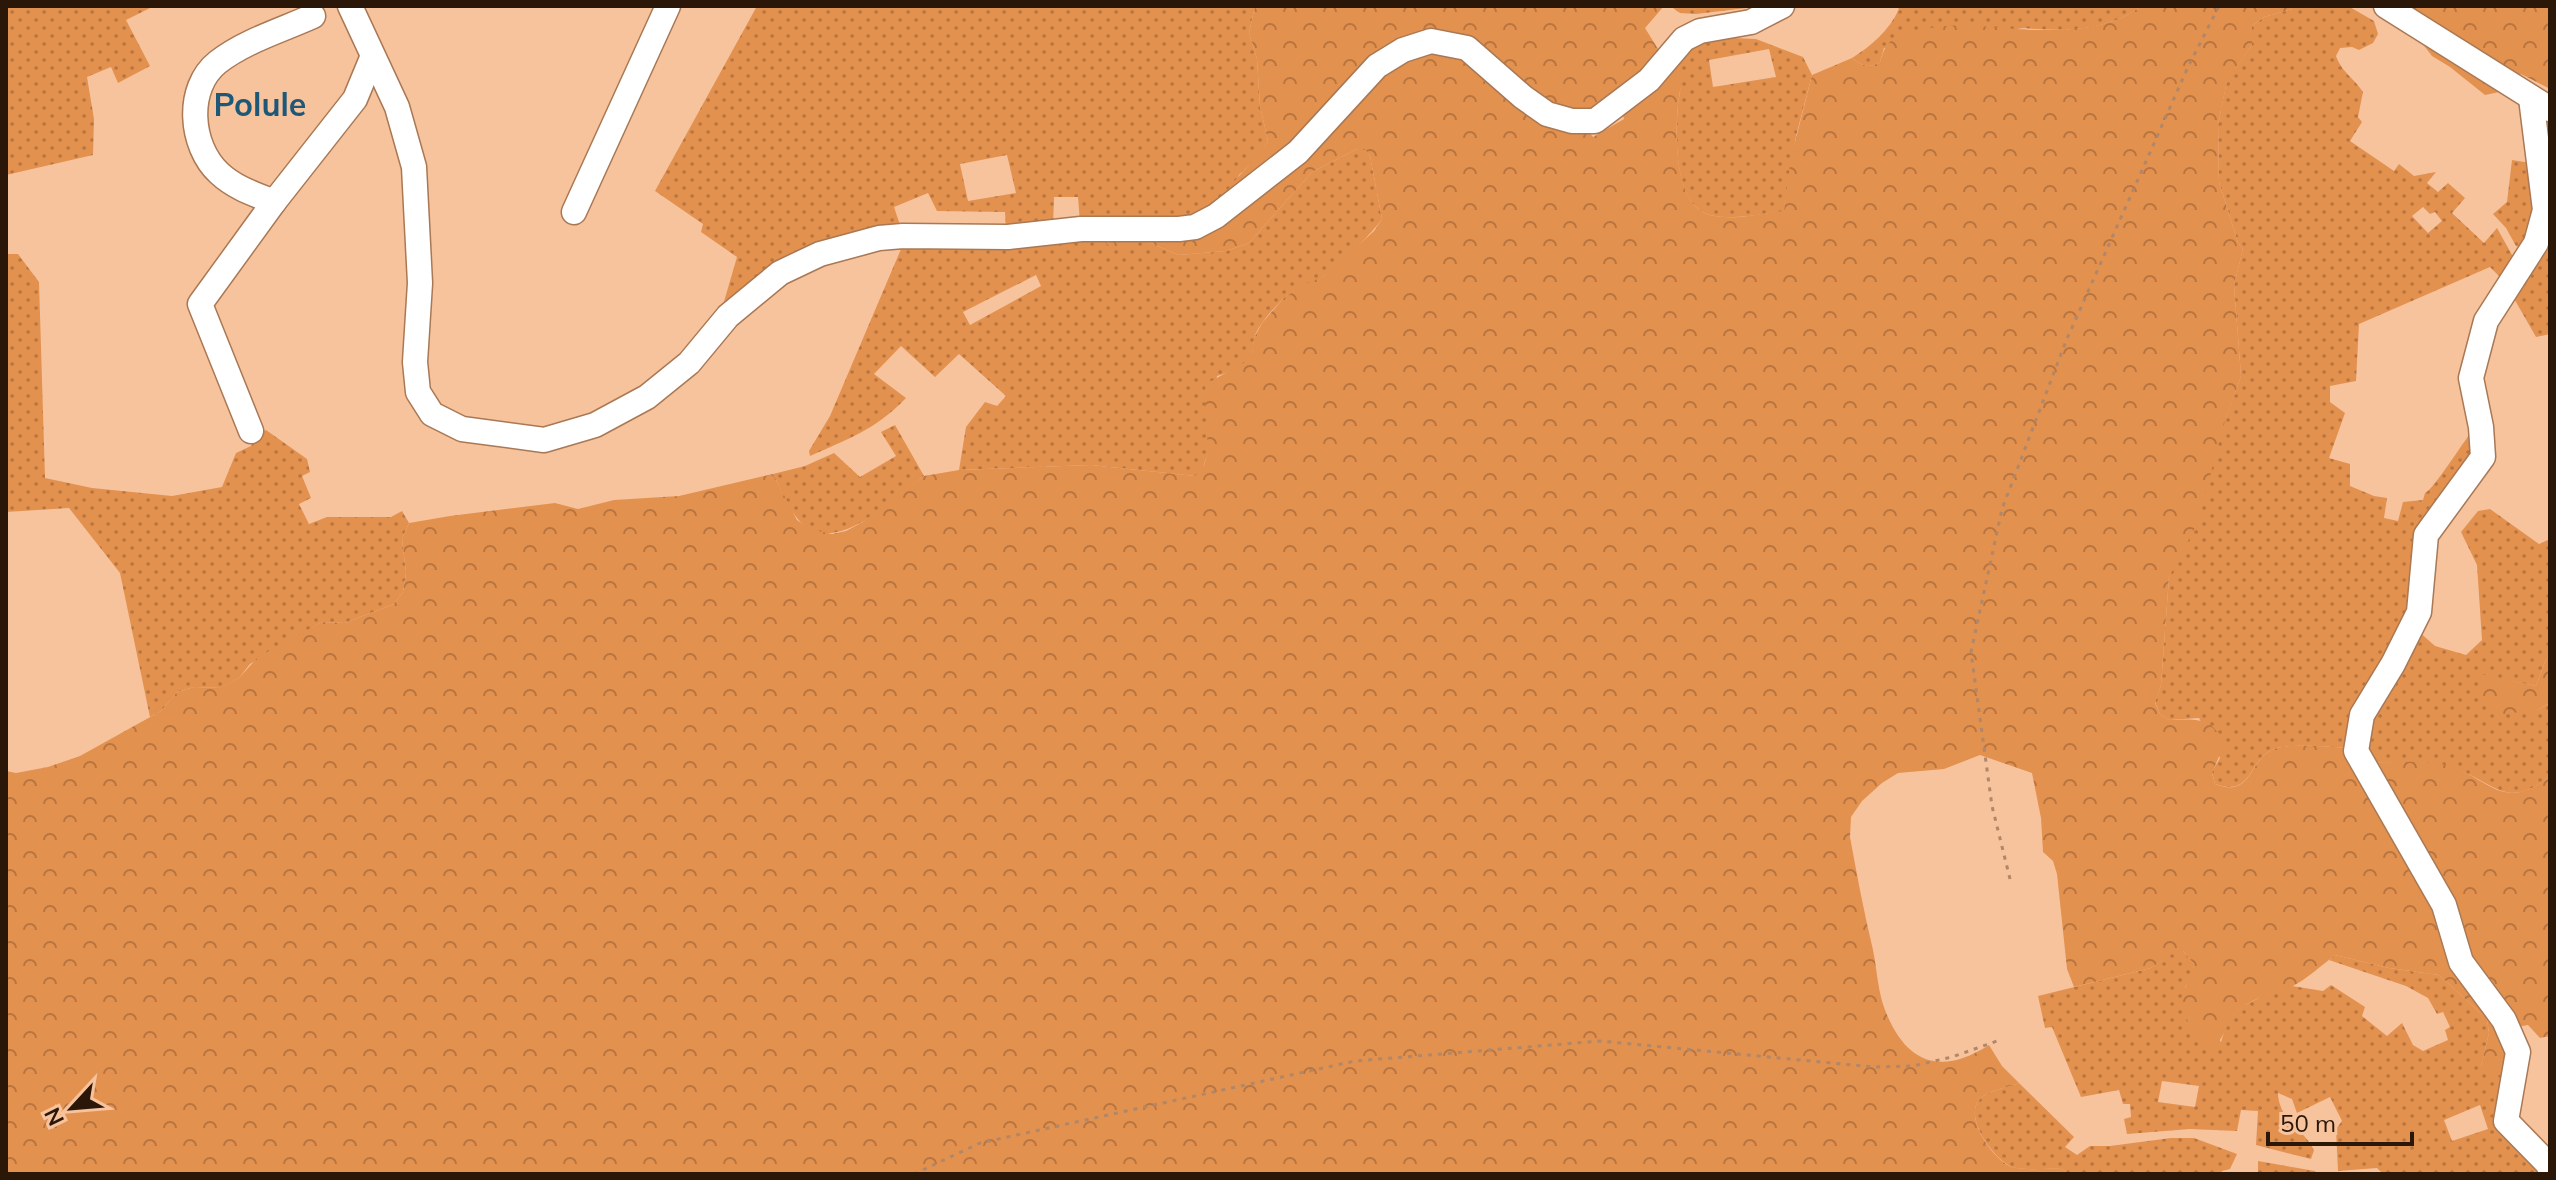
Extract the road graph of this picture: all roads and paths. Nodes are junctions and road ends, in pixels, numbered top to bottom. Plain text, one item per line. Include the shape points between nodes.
1 (350, 6) edge
2 (668, 6) edge
3 (1782, 6) edge
4 (2219, 6) edge
5 (2386, 6) edge
6 (313, 16) dead end
7 (372, 58) junction
8 (2540, 104) edge
9 (274, 202) junction
10 (574, 212) dead end
11 (251, 431) dead end
12 (2010, 879) dead end
13 (1997, 1041) dead end
14 (2550, 1169) edge
15 (914, 1174) edge

1 - 7 street
2 - 10 street
3 - 7 street via 1751,22 1684,39 1649,80 1595,121 1547,114 1467,48 1431,41 1403,50 1377,66 1298,152 1195,227 1081,229 1008,237 903,236 820,254 780,273 738,307 689,363 647,397 595,425 544,440 462,429 432,414 418,392 414,167 397,107
4 - 12 path via 2066,341 2002,509 1971,652 1992,806
5 - 8 street
6 - 9 street via 216,63 197,89 195,118 203,152 238,188
7 - 9 street via 355,99
8 - 14 street via 2545,210 2536,243 2486,321 2471,378 2483,457 2426,535 2419,612 2362,715 2356,751 2444,905 2461,962 2504,1020 2518,1052 2506,1121
9 - 11 street via 200,304
13 - 15 path via 1913,1066 1874,1067 1600,1041 1355,1061 980,1143

